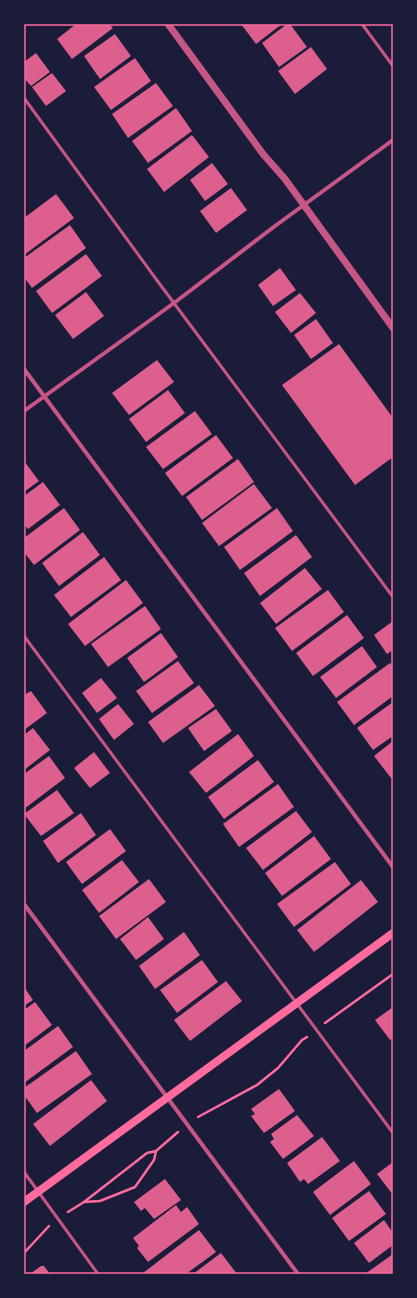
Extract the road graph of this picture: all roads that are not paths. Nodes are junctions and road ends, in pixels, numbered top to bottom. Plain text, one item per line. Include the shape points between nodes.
1 (168, 24) edge
2 (362, 24) edge
3 (393, 66) edge
4 (24, 98) edge
5 (393, 140) edge
6 (304, 206) junction
7 (174, 303) junction
8 (393, 328) edge
9 (24, 369) edge
10 (45, 397) junction
11 (24, 411) edge
12 (393, 597) edge
13 (24, 636) edge
14 (393, 867) edge
15 (24, 904) edge
16 (393, 933) edge
17 (296, 1004) junction
18 (168, 1099) junction
19 (393, 1133) edge
20 (24, 1172) edge
21 (39, 1191) junction
22 (24, 1202) edge
23 (98, 1274) edge
24 (298, 1274) edge

1 - 6 street
2 - 3 lane
4 - 7 lane
5 - 6 street
6 - 7 street
6 - 8 street
7 - 10 street
7 - 12 lane
9 - 10 street
10 - 11 street
10 - 14 street
13 - 17 lane
15 - 18 street
16 - 17 main road
17 - 18 main road
17 - 19 lane
18 - 21 main road
18 - 24 street
20 - 21 lane
21 - 22 main road
21 - 23 lane

